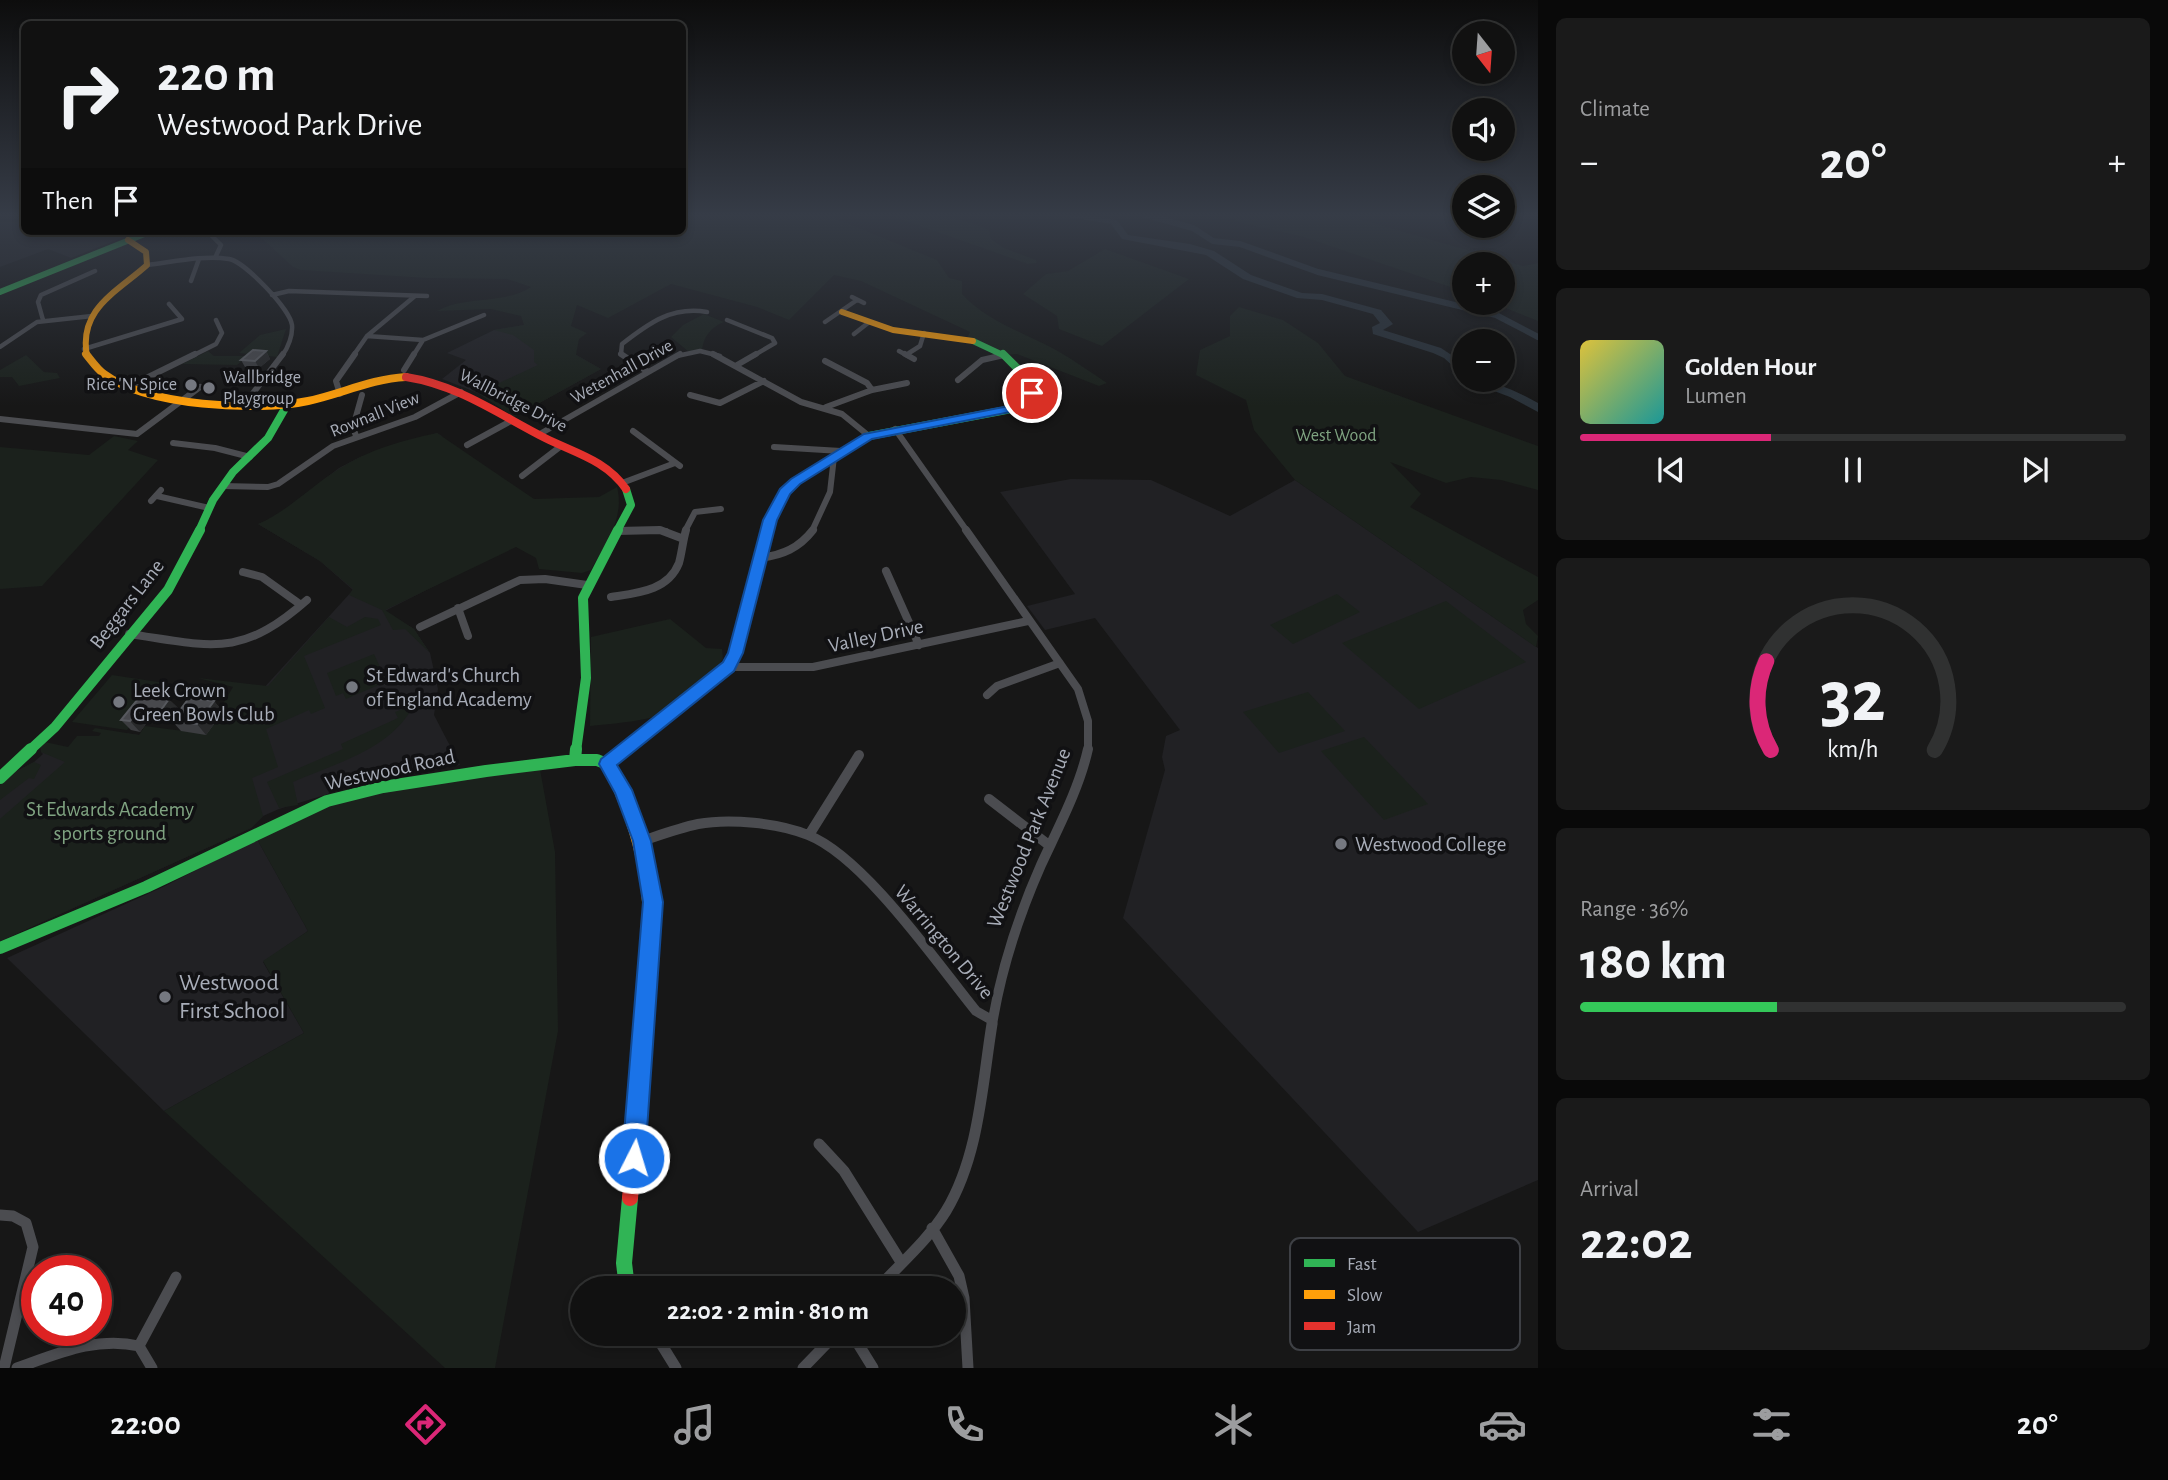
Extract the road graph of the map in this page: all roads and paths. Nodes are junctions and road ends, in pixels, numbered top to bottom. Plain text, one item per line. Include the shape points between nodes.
1 (32, 279) edge
2 (77, 279) edge
3 (132, 279) edge
4 (256, 279) edge
5 (0, 292) edge
6 (272, 295) junction
7 (415, 296) junction
8 (427, 296) dead end
9 (864, 303) dead end
10 (169, 304) dead end
11 (707, 312) dead end
12 (842, 312) junction
13 (484, 315) dead end
14 (92, 316) junction
15 (43, 320) junction
16 (216, 320) dead end
17 (727, 320) dead end
18 (825, 322) dead end
19 (868, 323) junction
20 (924, 333) junction
21 (854, 334) dead end
22 (368, 336) junction
23 (423, 340) junction
24 (0, 347) edge
25 (83, 349) junction
26 (899, 351) dead end
27 (1004, 355) junction
28 (825, 361) dead end
29 (737, 365) junction
30 (404, 370) dead end
31 (648, 372) junction
32 (957, 380) dead end
33 (764, 382) junction
34 (907, 383) dead end
35 (131, 386) junction
36 (200, 387) dead end
37 (872, 390) junction
38 (461, 392) junction
39 (340, 394) junction
40 (690, 394) dead end
41 (362, 395) dead end
42 (183, 400) junction
43 (244, 405) junction
44 (287, 405) junction
45 (826, 407) junction
46 (0, 419) edge
47 (511, 421) junction
48 (895, 429) junction
49 (634, 431) dead end
50 (538, 435) junction
51 (356, 436) junction
52 (869, 436) junction
53 (173, 443) dead end
54 (467, 445) dead end
55 (561, 446) junction
56 (774, 447) dead end
57 (837, 454) junction
58 (250, 457) junction
59 (521, 477) dead end
60 (622, 483) junction
61 (223, 486) junction
62 (157, 496) dead end
63 (209, 508) junction
64 (721, 509) dead end
65 (618, 531) junction
66 (681, 538) junction
67 (760, 558) junction
68 (886, 571) dead end
69 (243, 572) dead end
70 (587, 585) junction
71 (611, 597) dead end
72 (458, 608) junction
73 (1028, 621) junction
74 (420, 627) dead end
75 (129, 634) junction
76 (468, 636) dead end
77 (919, 645) junction
78 (1060, 663) junction
79 (728, 667) junction
80 (987, 695) dead end
81 (859, 755) dead end
82 (575, 760) junction
83 (607, 764) junction
84 (0, 778) edge
85 (989, 799) dead end
86 (809, 835) junction
87 (642, 841) junction
88 (1051, 846) junction
89 (0, 948) edge
90 (990, 1019) junction
91 (819, 1144) dead end
92 (0, 1216) edge
93 (932, 1228) junction
94 (901, 1262) junction
95 (626, 1276) edge
96 (889, 1276) edge
97 (176, 1277) dead end
98 (139, 1346) junction
99 (662, 1346) edge
100 (824, 1346) edge
101 (859, 1346) edge
102 (4, 1368) edge
103 (17, 1368) edge
104 (152, 1368) edge
105 (676, 1368) edge
106 (803, 1368) edge
107 (873, 1368) edge
108 (968, 1368) edge

1 - 5 main road
2 - 15 street via 41,295 38,302
3 - 14 main road
4 - 6 street
6 - 7 street via 289,291
6 - 43 street via 291,318 292,335 281,359
7 - 8 street
7 - 22 street
9 - 12 street via 854,298
10 - 25 street via 182,319
11 - 31 street via 684,309 665,313 622,344 621,354
12 - 18 street
12 - 19 main road
13 - 23 street
14 - 15 street
14 - 25 main road via 84,332
15 - 24 street
16 - 35 street via 222,333 216,344
17 - 29 street via 775,343
19 - 20 main road
19 - 21 street
20 - 26 street via 911,356
20 - 27 main road via 967,338
22 - 23 street
22 - 39 street via 337,381
23 - 30 street
25 - 35 main road, Wallbridge Drive via 96,368
27 - 32 street via 982,360
27 - 48 main road via 1031,387 1027,403 959,420
28 - 37 street
29 - 31 street, Wetenhall Drive via 714,353 693,351
29 - 33 street, Wetenhall Drive
31 - 50 street, Wetenhall Drive
33 - 40 street via 718,404 707,404
33 - 45 street, Wetenhall Drive via 800,402
34 - 37 street
35 - 42 main road, Wallbridge Drive
36 - 42 street
37 - 45 street
38 - 39 main road, Wallbridge Drive via 429,380 403,377
38 - 47 main road, Wallbridge Drive
38 - 51 street, Rownall View via 415,417
39 - 44 main road, Wallbridge Drive
41 - 51 street via 353,427
42 - 43 main road, Wallbridge Drive
42 - 46 street via 137,434
43 - 44 main road, Wallbridge Drive
44 - 58 main road, Beggars Lane via 268,438
45 - 52 street, Wetenhall Drive
47 - 50 main road, Wallbridge Drive
47 - 54 street
48 - 52 main road
48 - 73 street, Westwood Park Avenue
49 - 60 street via 678,464
50 - 55 main road, Wallbridge Drive
51 - 61 street, Rownall View via 333,446 278,484
52 - 57 main road
53 - 58 street
55 - 59 street
55 - 60 main road, Wallbridge Drive via 600,462
56 - 57 street
57 - 67 main road via 784,492 770,520
57 - 67 street via 830,496 813,531 790,552
58 - 61 main road, Beggars Lane
60 - 65 main road via 631,505
61 - 63 main road, Beggars Lane
62 - 63 street
63 - 75 main road, Beggars Lane via 168,590
64 - 66 street via 695,512
65 - 66 street via 662,531
65 - 70 main road
66 - 71 street via 676,565 664,584
67 - 79 main road via 736,653
68 - 77 street
69 - 75 street via 304,602 269,631 237,642 185,642
70 - 72 street via 528,578
70 - 82 main road via 581,618 586,678
72 - 74 street
72 - 76 street
73 - 77 street, Valley Drive
73 - 78 street, Westwood Park Avenue
75 - 84 main road, Beggars Lane via 55,726
77 - 79 street, Valley Drive via 813,667
78 - 80 street via 997,686
78 - 88 street, Westwood Park Avenue via 1084,703 1090,739
79 - 83 main road
81 - 86 street
82 - 83 main road, Westwood Road
82 - 89 main road, Westwood Road via 383,787 327,802 146,887
83 - 87 main road via 623,790
85 - 88 street
86 - 87 street, Warrington Drive via 754,823 720,822
86 - 90 street, Warrington Drive via 883,895 976,1011
87 - 95 main road via 653,902
88 - 90 street, Westwood Park Avenue via 1012,936
90 - 93 street, Westwood Park Avenue via 970,1151 952,1202
91 - 94 street via 854,1181 878,1231
92 - 102 street via 26,1223 33,1247
93 - 94 street, Westwood Park Avenue
93 - 108 street via 959,1276
94 - 96 street, Westwood Park Avenue
97 - 98 street
98 - 103 street via 105,1341
98 - 104 street
99 - 105 street
100 - 106 street
101 - 107 street

